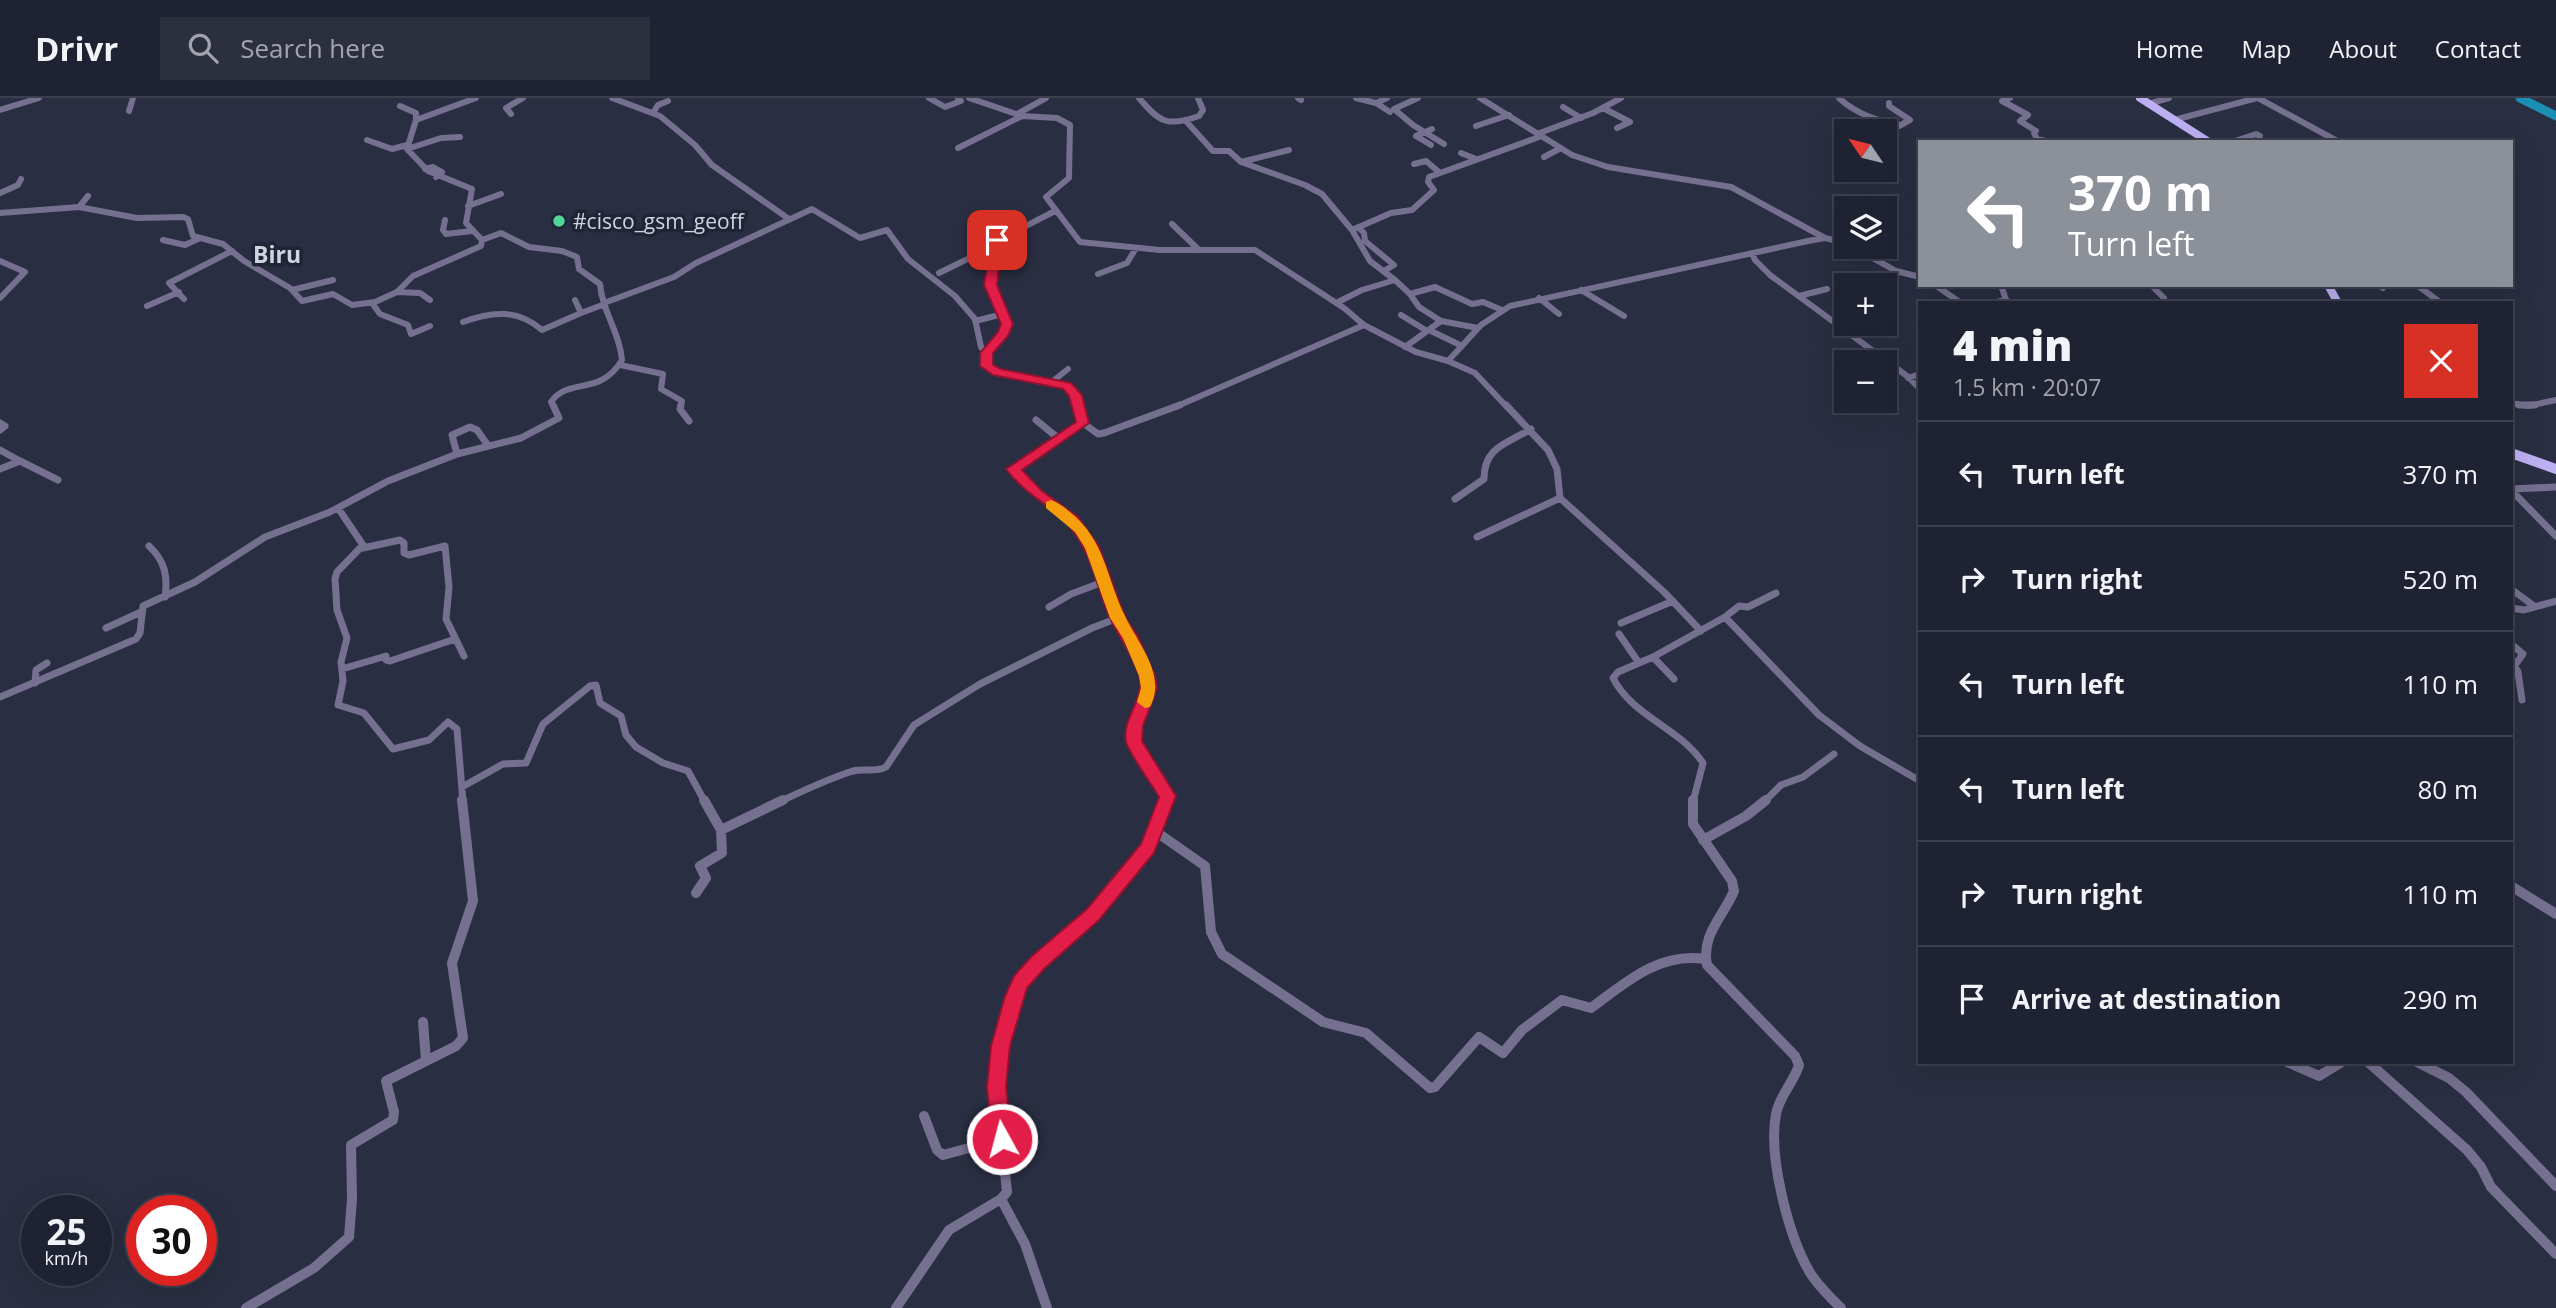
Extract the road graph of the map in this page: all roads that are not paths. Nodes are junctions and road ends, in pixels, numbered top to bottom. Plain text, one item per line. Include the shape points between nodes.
1 (38, 98) edge
2 (133, 98) edge
3 (476, 98) edge
4 (523, 98) edge
5 (612, 98) edge
6 (929, 98) edge
7 (958, 98) edge
8 (969, 98) edge
9 (1046, 98) edge
10 (1139, 98) edge
11 (1198, 98) edge
12 (1356, 98) edge
13 (1387, 98) edge
14 (1419, 98) edge
15 (1480, 98) edge
16 (1621, 98) edge
17 (1839, 98) edge
18 (2010, 98) edge
19 (2140, 98) edge
20 (2169, 98) edge
21 (2257, 98) edge
22 (2224, 99) edge
23 (668, 101) dead end
24 (1376, 103) junction
25 (1889, 103) dead end
26 (2148, 104) junction
27 (2232, 104) junction
28 (400, 106) dead end
29 (1563, 107) dead end
30 (1603, 108) junction
31 (0, 110) edge
32 (1392, 110) junction
33 (129, 111) dead end
34 (653, 113) junction
35 (511, 114) dead end
36 (1019, 115) junction
37 (1508, 115) junction
38 (1384, 116) dead end
39 (1581, 118) junction
40 (416, 120) junction
41 (1185, 120) junction
42 (2174, 120) junction
43 (1476, 125) dead end
44 (1617, 128) dead end
45 (1432, 129) dead end
46 (1424, 132) junction
47 (1538, 135) junction
48 (2325, 135) junction
49 (460, 137) dead end
50 (2318, 139) dead end
51 (367, 140) dead end
52 (2041, 140) edge
53 (2206, 140) edge
54 (2238, 140) edge
55 (2259, 140) edge
56 (2335, 140) edge
57 (1444, 144) dead end
58 (1431, 145) dead end
59 (407, 147) junction
60 (958, 148) dead end
61 (1559, 149) junction
62 (1289, 150) dead end
63 (1461, 153) dead end
64 (1544, 157) dead end
65 (1476, 159) junction
66 (1241, 162) junction
67 (1414, 164) dead end
68 (425, 169) junction
69 (1440, 173) junction
70 (436, 177) junction
71 (21, 179) dead end
72 (0, 194) edge
73 (501, 194) dead end
74 (88, 196) dead end
75 (468, 206) junction
76 (79, 207) junction
77 (1055, 211) junction
78 (0, 212) edge
79 (789, 219) junction
80 (444, 220) dead end
81 (1172, 224) dead end
82 (1356, 230) junction
83 (472, 231) junction
84 (200, 238) junction
85 (1825, 238) junction
86 (163, 240) dead end
87 (482, 240) junction
88 (1834, 240) edge
89 (994, 246) junction
90 (1136, 248) junction
91 (1199, 250) junction
92 (232, 251) junction
93 (1752, 253) junction
94 (1874, 259) edge
95 (0, 261) edge
96 (1384, 271) junction
97 (939, 273) dead end
98 (1098, 274) dead end
99 (1918, 276) edge
100 (333, 280) dead end
101 (1395, 280) junction
102 (1938, 287) edge
103 (2152, 287) edge
104 (2420, 287) edge
105 (1827, 289) dead end
106 (292, 290) junction
107 (1581, 290) junction
108 (179, 292) junction
109 (397, 292) junction
110 (1410, 293) junction
111 (1799, 296) junction
112 (0, 298) edge
113 (1539, 298) junction
114 (2164, 298) dead end
115 (184, 299) dead end
116 (430, 300) dead end
117 (575, 300) dead end
118 (1956, 301) edge
119 (2438, 301) edge
120 (372, 303) junction
121 (605, 303) junction
122 (1336, 303) junction
123 (147, 306) dead end
124 (1502, 310) junction
125 (581, 313) junction
126 (1003, 314) junction
127 (1559, 314) dead end
128 (1401, 315) dead end
129 (1624, 317) dead end
130 (975, 321) junction
131 (1441, 321) junction
132 (463, 322) dead end
133 (1364, 325) junction
134 (430, 326) dead end
135 (1478, 328) junction
136 (1428, 331) junction
137 (1462, 346) junction
138 (1405, 347) junction
139 (986, 353) junction
140 (1448, 361) junction
141 (620, 365) junction
142 (1068, 369) dead end
143 (1918, 375) edge
144 (1909, 378) junction
145 (1053, 381) junction
146 (1918, 387) edge
147 (2556, 400) edge
148 (2513, 403) edge
149 (1036, 420) dead end
150 (689, 421) dead end
151 (0, 423) edge
152 (1083, 423) junction
153 (1531, 429) junction
154 (0, 430) edge
155 (1058, 438) junction
156 (487, 444) junction
157 (0, 450) edge
158 (457, 454) junction
159 (2513, 454) edge
160 (20, 461) junction
161 (0, 469) edge
162 (2556, 469) edge
163 (58, 480) dead end
164 (2556, 487) edge
165 (2513, 489) edge
166 (2513, 491) edge
167 (1560, 498) junction
168 (1455, 499) dead end
169 (338, 508) junction
170 (2556, 536) edge
171 (1477, 537) dead end
172 (149, 545) dead end
173 (363, 548) junction
174 (1106, 581) junction
175 (2513, 591) edge
176 (1776, 593) dead end
177 (165, 597) junction
178 (1673, 601) junction
179 (2556, 601) edge
180 (2534, 606) junction
181 (1049, 607) dead end
182 (2513, 608) edge
183 (141, 612) junction
184 (1725, 617) junction
185 (1118, 618) junction
186 (1621, 623) dead end
187 (106, 628) dead end
188 (1701, 631) junction
189 (1619, 635) dead end
190 (455, 639) junction
191 (2513, 645) edge
192 (464, 656) dead end
193 (1653, 657) junction
194 (47, 663) dead end
195 (1639, 663) junction
196 (2513, 663) edge
197 (342, 669) junction
198 (1674, 679) dead end
199 (35, 683) junction
200 (0, 697) edge
201 (2522, 700) dead end
202 (1834, 754) dead end
203 (1918, 780) edge
204 (462, 787) junction
205 (721, 830) junction
206 (1155, 831) junction
207 (1703, 840) junction
208 (2513, 887) edge
209 (696, 893) dead end
210 (2556, 914) edge
211 (1704, 959) junction
212 (423, 1022) dead end
213 (426, 1060) junction
214 (2292, 1064) edge
215 (2339, 1064) edge
216 (2370, 1064) edge
217 (2421, 1064) edge
218 (924, 1116) dead end
219 (1002, 1139) junction
220 (2556, 1186) edge
221 (1002, 1199) junction
222 (2556, 1254) edge
223 (246, 1308) edge
224 (896, 1308) edge
225 (1047, 1308) edge
226 (1841, 1308) edge

1 - 31 street
2 - 33 street
3 - 40 street
4 - 35 street via 506,108
5 - 34 street
6 - 7 street via 945,107 961,101
8 - 36 street
9 - 36 street
10 - 41 street via 1159,121
11 - 41 street via 1202,113
12 - 24 street
13 - 24 street
14 - 32 street
15 - 37 street
16 - 30 street
17 - 25 street via 1898,126 1910,120
18 - 52 street via 2002,101 2028,115 2020,121
19 - 26 main road
20 - 26 street
21 - 27 street
21 - 48 street
22 - 27 street
23 - 34 street
24 - 32 street
26 - 42 main road
27 - 42 street
28 - 40 street via 415,113
29 - 39 street
30 - 39 street
30 - 44 street via 1630,122
32 - 38 street
32 - 46 street
34 - 79 street via 695,145 712,165
36 - 60 street
36 - 77 street via 1058,118 1072,129 1069,178 1046,195
37 - 43 street
37 - 47 street
39 - 47 street
40 - 59 street
41 - 66 street via 1213,151 1229,151
42 - 53 main road
45 - 46 street
46 - 57 street
46 - 58 street via 1416,137
47 - 61 street
47 - 65 street
48 - 50 street
48 - 56 street
49 - 59 street
51 - 59 street via 392,149
54 - 55 street via 2256,134
59 - 68 street
61 - 64 street
61 - 85 street via 1608,167 1731,187
62 - 66 street
63 - 65 street
65 - 69 street
66 - 82 street via 1322,194
67 - 69 street via 1426,161
68 - 70 street
68 - 70 street via 430,165 442,172
69 - 82 street via 1428,178 1434,190 1412,210 1391,213
70 - 75 street via 472,189
71 - 72 street via 18,186
73 - 75 street
74 - 76 street
75 - 83 street via 466,223
76 - 78 street
76 - 84 street via 137,218 183,217 188,219 191,234
77 - 89 street via 997,240
77 - 90 street via 1080,242
79 - 121 street via 674,277
79 - 130 street via 812,209 860,238 887,230 908,259 955,296
80 - 83 street via 446,234
81 - 91 street
82 - 96 street via 1370,261
82 - 96 street via 1394,265
83 - 87 street
84 - 86 street via 185,245
84 - 92 street via 221,242
85 - 88 street
85 - 93 street
87 - 109 street via 474,250 413,276
87 - 121 street via 501,233 529,247 572,253 578,257 579,269 600,284
89 - 97 street
89 - 126 street via 990,285
90 - 91 street
90 - 98 street via 1125,264
91 - 122 street via 1251,248
92 - 106 street
92 - 108 street via 169,283
93 - 107 street
93 - 111 street via 1770,275
94 - 99 street
95 - 112 street via 25,272 6,286
96 - 101 street
100 - 106 street
101 - 110 street
101 - 122 street
102 - 118 street
103 - 114 street
104 - 119 street
105 - 111 street
106 - 120 street via 302,301 333,294 352,305
107 - 113 street
107 - 129 street
108 - 115 street
108 - 123 street
109 - 116 street via 419,293
109 - 120 street
110 - 124 street via 1435,287 1472,304 1483,302
110 - 131 street via 1419,307
111 - 144 street
113 - 124 street
113 - 127 street
117 - 125 street
120 - 134 street via 380,314 408,325 411,334
121 - 125 street
121 - 141 street via 621,347
122 - 133 street
124 - 135 street
125 - 132 street via 542,330 531,320 507,314
126 - 130 street
126 - 139 street via 1006,329
128 - 136 street
130 - 139 street
131 - 135 street
131 - 136 street
133 - 138 street
133 - 152 street via 1104,433
135 - 137 street
136 - 137 street
136 - 138 street
137 - 140 street
138 - 140 street
139 - 145 street via 991,370
140 - 153 street via 1475,373
141 - 150 street via 663,374 661,388 682,401 680,409
141 - 156 street via 598,385 577,387 553,398 560,416 554,422 521,438
142 - 145 street
143 - 144 street
144 - 146 street
145 - 152 street via 1073,390
147 - 148 street via 2533,408
149 - 155 street
151 - 154 street via 5,426
152 - 155 street
153 - 167 street via 1554,459
153 - 168 street via 1489,454 1484,479
155 - 174 street via 1013,469 1037,495 1080,528
156 - 158 street
156 - 158 street via 470,428 452,435
157 - 160 street
158 - 169 street via 388,481
159 - 162 main road
160 - 161 street
160 - 163 street
164 - 165 street
166 - 170 street
167 - 171 street
167 - 178 street
169 - 173 street
169 - 177 street via 265,537
172 - 177 street via 167,569
173 - 190 street via 400,540 406,555 445,546 446,620
173 - 197 street via 335,579 337,610 347,638
174 - 181 street
174 - 185 street
175 - 180 street
176 - 184 street via 1748,607 1739,606
177 - 183 street via 142,606
178 - 186 street
178 - 188 street
179 - 180 street
180 - 182 street
183 - 187 street
183 - 199 street via 136,639
184 - 188 street
184 - 203 street via 1810,706 1856,744
185 - 205 street via 980,684 914,725 886,768 857,770 823,781
185 - 206 street via 1140,658 1149,688 1134,742 1168,796
188 - 193 street
189 - 195 street
190 - 192 street
190 - 197 street via 390,661 386,656
191 - 196 street via 2523,654
193 - 195 street
193 - 198 street
194 - 199 street via 36,670
195 - 207 street via 1618,673 1613,682 1700,756 1703,767 1691,811
196 - 201 street
197 - 204 street via 338,705 365,713 393,749 429,740 445,723 453,723 460,741
199 - 200 street
202 - 207 street via 1801,779 1781,785 1748,818
204 - 205 street via 503,764 526,763 543,724 596,685 600,703 623,719 626,736 636,746 667,767 688,771
204 - 213 street via 473,901 453,963 464,1032 456,1046
205 - 209 street via 722,853 700,866 706,878
206 - 211 street via 1205,866 1212,932 1222,954 1323,1022 1357,1029 1375,1039 1430,1088 1479,1037 1503,1053 1527,1026 1562,1000 1591,1008 1656,964 1691,955
206 - 219 street via 1148,848 1093,915 1038,962 1014,996 996,1087
207 - 211 street via 1734,891 1712,926
208 - 210 street
211 - 226 street via 1799,1065 1779,1103 1774,1130 1798,1251 1810,1273
212 - 213 street
213 - 223 street via 386,1082 393,1120 351,1145 349,1237 295,1279
214 - 215 street via 2319,1076
216 - 222 street via 2467,1150 2497,1194
217 - 220 street via 2449,1077 2466,1092
218 - 219 street via 943,1155
219 - 221 street via 1008,1183
221 - 224 street via 949,1230
221 - 225 street via 1026,1244

